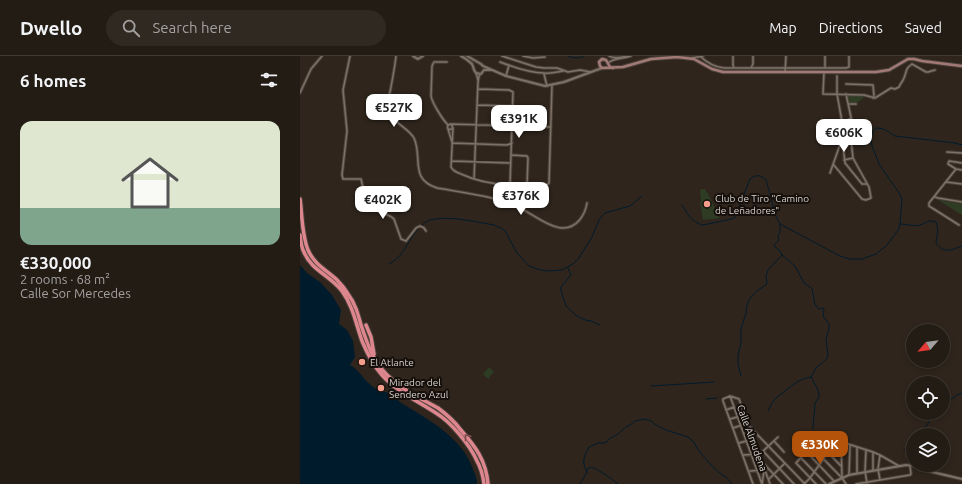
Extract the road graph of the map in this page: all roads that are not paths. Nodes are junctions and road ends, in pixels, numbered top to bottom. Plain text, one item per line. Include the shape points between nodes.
1 (322, 56) edge
2 (350, 56) edge
3 (396, 56) edge
4 (414, 56) edge
5 (422, 56) edge
6 (461, 56) edge
7 (466, 56) edge
8 (502, 56) edge
9 (523, 56) edge
10 (600, 56) edge
11 (609, 56) edge
12 (630, 56) edge
13 (702, 56) edge
14 (733, 56) edge
15 (753, 56) edge
16 (786, 56) edge
17 (825, 56) edge
18 (849, 56) edge
19 (545, 58) dead end
20 (690, 58) junction
21 (606, 60) junction
22 (447, 62) dead end
23 (500, 62) dead end
24 (600, 62) junction
25 (478, 63) junction
26 (509, 65) junction
27 (483, 66) junction
28 (962, 66) edge
29 (473, 67) junction
30 (604, 68) junction
31 (614, 68) junction
32 (734, 68) junction
33 (751, 68) junction
34 (824, 68) junction
35 (484, 70) junction
36 (785, 70) junction
37 (935, 70) dead end
38 (495, 71) junction
39 (563, 71) junction
40 (592, 72) junction
41 (824, 72) junction
42 (476, 73) junction
43 (481, 74) junction
44 (544, 74) junction
45 (506, 76) junction
46 (837, 76) dead end
47 (478, 82) junction
48 (846, 84) dead end
49 (552, 85) junction
50 (547, 86) junction
51 (478, 89) junction
52 (300, 93) edge
53 (837, 94) junction
54 (846, 94) junction
55 (873, 98) junction
56 (856, 104) dead end
57 (477, 105) junction
58 (848, 105) junction
59 (513, 106) junction
60 (851, 118) junction
61 (842, 124) junction
62 (449, 125) junction
63 (476, 125) junction
64 (512, 126) junction
65 (551, 127) junction
66 (448, 128) junction
67 (453, 128) junction
68 (842, 137) junction
69 (452, 143) junction
70 (512, 143) junction
71 (476, 144) junction
72 (947, 152) dead end
73 (962, 153) edge
74 (511, 155) junction
75 (853, 158) junction
76 (844, 160) junction
77 (452, 161) junction
78 (475, 162) junction
79 (511, 163) junction
80 (962, 163) edge
81 (833, 164) junction
82 (956, 169) junction
83 (962, 170) edge
84 (830, 173) dead end
85 (474, 179) junction
86 (946, 182) junction
87 (867, 184) junction
88 (962, 184) edge
89 (510, 185) junction
90 (527, 185) junction
91 (524, 192) dead end
92 (547, 195) dead end
93 (935, 197) junction
94 (300, 199) edge
95 (962, 202) edge
96 (587, 204) dead end
97 (959, 225) dead end
98 (426, 231) dead end
99 (300, 235) edge
100 (314, 261) junction
101 (337, 278) dead end
102 (366, 325) dead end
103 (362, 340) junction
104 (378, 364) junction
105 (375, 370) dead end
106 (383, 379) dead end
107 (730, 396) junction
108 (415, 401) junction
109 (734, 407) junction
110 (726, 410) junction
111 (745, 415) junction
112 (738, 417) junction
113 (730, 419) junction
114 (749, 425) junction
115 (740, 426) junction
116 (733, 428) junction
117 (778, 436) dead end
118 (823, 436) junction
119 (812, 437) junction
120 (754, 439) junction
121 (836, 440) junction
122 (746, 441) junction
123 (774, 441) junction
124 (807, 442) junction
125 (841, 442) junction
126 (739, 443) junction
127 (850, 445) junction
128 (768, 446) junction
129 (832, 446) junction
130 (858, 447) junction
131 (866, 450) junction
132 (763, 451) junction
133 (784, 452) dead end
134 (806, 452) junction
135 (873, 452) junction
136 (828, 453) junction
137 (751, 454) junction
138 (759, 454) junction
139 (743, 455) junction
140 (880, 455) junction
141 (841, 456) junction
142 (800, 458) junction
143 (824, 459) junction
144 (762, 463) junction
145 (785, 463) junction
146 (906, 464) edge
147 (819, 465) junction
148 (841, 466) junction
149 (899, 466) junction
150 (780, 468) junction
151 (878, 469) junction
152 (757, 470) junction
153 (765, 470) junction
154 (872, 470) junction
155 (749, 471) junction
156 (865, 471) junction
157 (814, 472) junction
158 (910, 472) edge
159 (932, 472) edge
160 (857, 473) junction
161 (774, 474) junction
162 (849, 475) junction
163 (810, 478) junction
164 (842, 478) junction
165 (769, 479) junction
166 (962, 479) edge
167 (880, 480) junction
168 (834, 481) junction
169 (867, 482) junction
170 (484, 484) edge
171 (488, 484) edge
172 (753, 484) edge
173 (762, 484) edge
174 (771, 484) edge
175 (784, 484) edge
176 (794, 484) edge
177 (804, 484) edge
178 (816, 484) edge
179 (828, 484) edge
180 (846, 484) edge
181 (856, 484) edge
182 (864, 484) edge

1 - 52 street via 311,69
2 - 98 street via 342,90 347,126 343,179 361,179 366,198 379,211 393,217 401,239 406,241 420,226
3 - 96 street via 389,110 394,119 413,137 420,174 425,182 437,188 508,202 558,227 567,227 578,222 585,214
4 - 5 street via 418,59
6 - 29 street
7 - 25 street
8 - 39 street via 532,66 558,68
9 - 19 street
10 - 24 street
11 - 12 street
12 - 21 street
13 - 20 street
13 - 32 street via 706,62 717,67
14 - 32 street
15 - 33 street
16 - 36 street
17 - 34 street
18 - 34 street via 846,68
20 - 31 main road via 657,58 623,68
20 - 36 main road via 717,71
21 - 24 main road via 602,59
21 - 30 main road
21 - 31 main road via 610,67
22 - 62 street via 434,62 432,66 431,96 434,106
23 - 26 street
24 - 30 main road via 600,66
24 - 40 street
25 - 27 street
25 - 29 street
26 - 44 street
26 - 45 street
27 - 35 street
27 - 38 street
28 - 41 main road via 911,58 884,71
29 - 42 street
30 - 31 main road
30 - 40 street
32 - 33 street
33 - 36 street
34 - 36 street
35 - 38 street
35 - 43 street
36 - 41 main road
37 - 55 street via 926,72 912,64 907,68 899,87 891,88
38 - 45 street
39 - 40 street
39 - 44 street
40 - 49 street
41 - 53 street via 824,94
42 - 43 street
42 - 47 street
43 - 47 street
44 - 50 street
45 - 50 street
46 - 53 street
47 - 51 street
48 - 55 street via 873,85
49 - 50 street
49 - 65 street
51 - 57 street
51 - 59 street via 512,91
53 - 54 street
53 - 61 street
54 - 55 street
54 - 58 street
56 - 58 street
57 - 59 street
57 - 63 street
58 - 60 street
59 - 64 street
60 - 61 street
60 - 75 street
61 - 68 street
62 - 63 street
62 - 66 street
62 - 67 street
63 - 64 street
63 - 71 street
64 - 65 street
64 - 70 street
65 - 90 street via 549,183
66 - 67 street
66 - 69 street
67 - 69 street
68 - 76 street
68 - 81 street
69 - 71 street
69 - 77 street
70 - 71 street
70 - 74 street
71 - 78 street
72 - 73 street
74 - 79 street
74 - 90 street via 527,156
75 - 76 street
75 - 87 street
76 - 87 street via 862,184
77 - 78 street
77 - 85 street via 454,171
78 - 79 street
78 - 85 street
79 - 89 street
80 - 82 street via 949,161 948,164
81 - 84 street
81 - 87 street via 862,199 866,200 871,198
82 - 83 street
82 - 86 street
85 - 89 street
86 - 88 street
86 - 93 street
89 - 90 street
91 - 92 street
93 - 95 street
93 - 97 street via 929,203 930,206
94 - 100 highway via 306,244
99 - 103 highway via 303,251 310,263 346,297
100 - 101 highway
100 - 104 highway via 337,280 349,295 370,351
102 - 104 highway
103 - 105 highway
103 - 108 highway via 370,360 383,376
171 -> 104 highway via 482,458 474,444 455,423 439,409 399,386
106 - 108 highway
107 - 109 street, Calle Almudena
107 - 110 street via 723,399
107 - 111 street via 739,399
108 - 170 highway via 443,418 462,438 477,460
109 - 110 street
109 - 112 street, Calle Almudena
110 - 113 street
111 - 112 street
111 - 114 street
112 - 113 street
112 - 115 street, Calle Almudena
113 - 116 street
114 - 115 street
114 - 120 street
114 - 128 street
115 - 116 street
115 - 122 street, Calle Almudena
116 - 126 street
117 - 123 street
118 - 119 street via 815,434
118 - 121 street
118 - 129 street
119 - 124 street
119 - 136 street
120 - 122 street
120 - 138 street
121 - 125 street
121 - 129 street
122 - 126 street
122 - 137 street, Calle Almudena
123 - 128 street
123 - 133 street
124 - 134 street via 802,447
124 - 143 street
125 - 127 street
125 - 141 street
126 - 139 street
127 - 130 street
127 - 162 street
128 - 132 street
128 - 145 street
129 - 136 street
129 - 141 street
130 - 131 street
130 - 160 street
131 - 135 street
131 - 156 street
132 - 138 street
132 - 150 street
134 - 142 street
134 - 147 street
135 - 140 street
135 - 154 street
136 - 143 street
136 - 148 street
137 - 138 street
137 - 139 street
137 - 152 street, Calle Almudena
138 - 144 street
139 - 155 street
140 - 149 street
140 - 151 street
141 - 148 street
142 - 157 street
142 - 163 street via 796,463
143 - 147 street
143 - 164 street
144 - 153 street
144 - 161 street
145 - 150 street
145 - 177 street
146 - 149 street
147 - 157 street
147 - 168 street
148 - 164 street
149 - 151 street
150 - 161 street
150 - 176 street
151 - 154 street
151 - 167 street
152 - 153 street
152 - 155 street
152 - 173 street, Calle Almudena
153 - 165 street
153 - 173 street
154 - 156 street
155 - 172 street
156 - 160 street
156 - 169 street
157 - 163 street
157 - 179 street
158 - 167 street via 910,475
159 - 166 street
160 - 162 street
161 - 165 street
161 - 175 street
162 - 164 street
163 - 177 street
163 - 178 street
164 - 168 street
164 - 180 street
165 - 174 street
167 - 169 street
168 - 179 street
169 - 181 street
169 - 182 street

